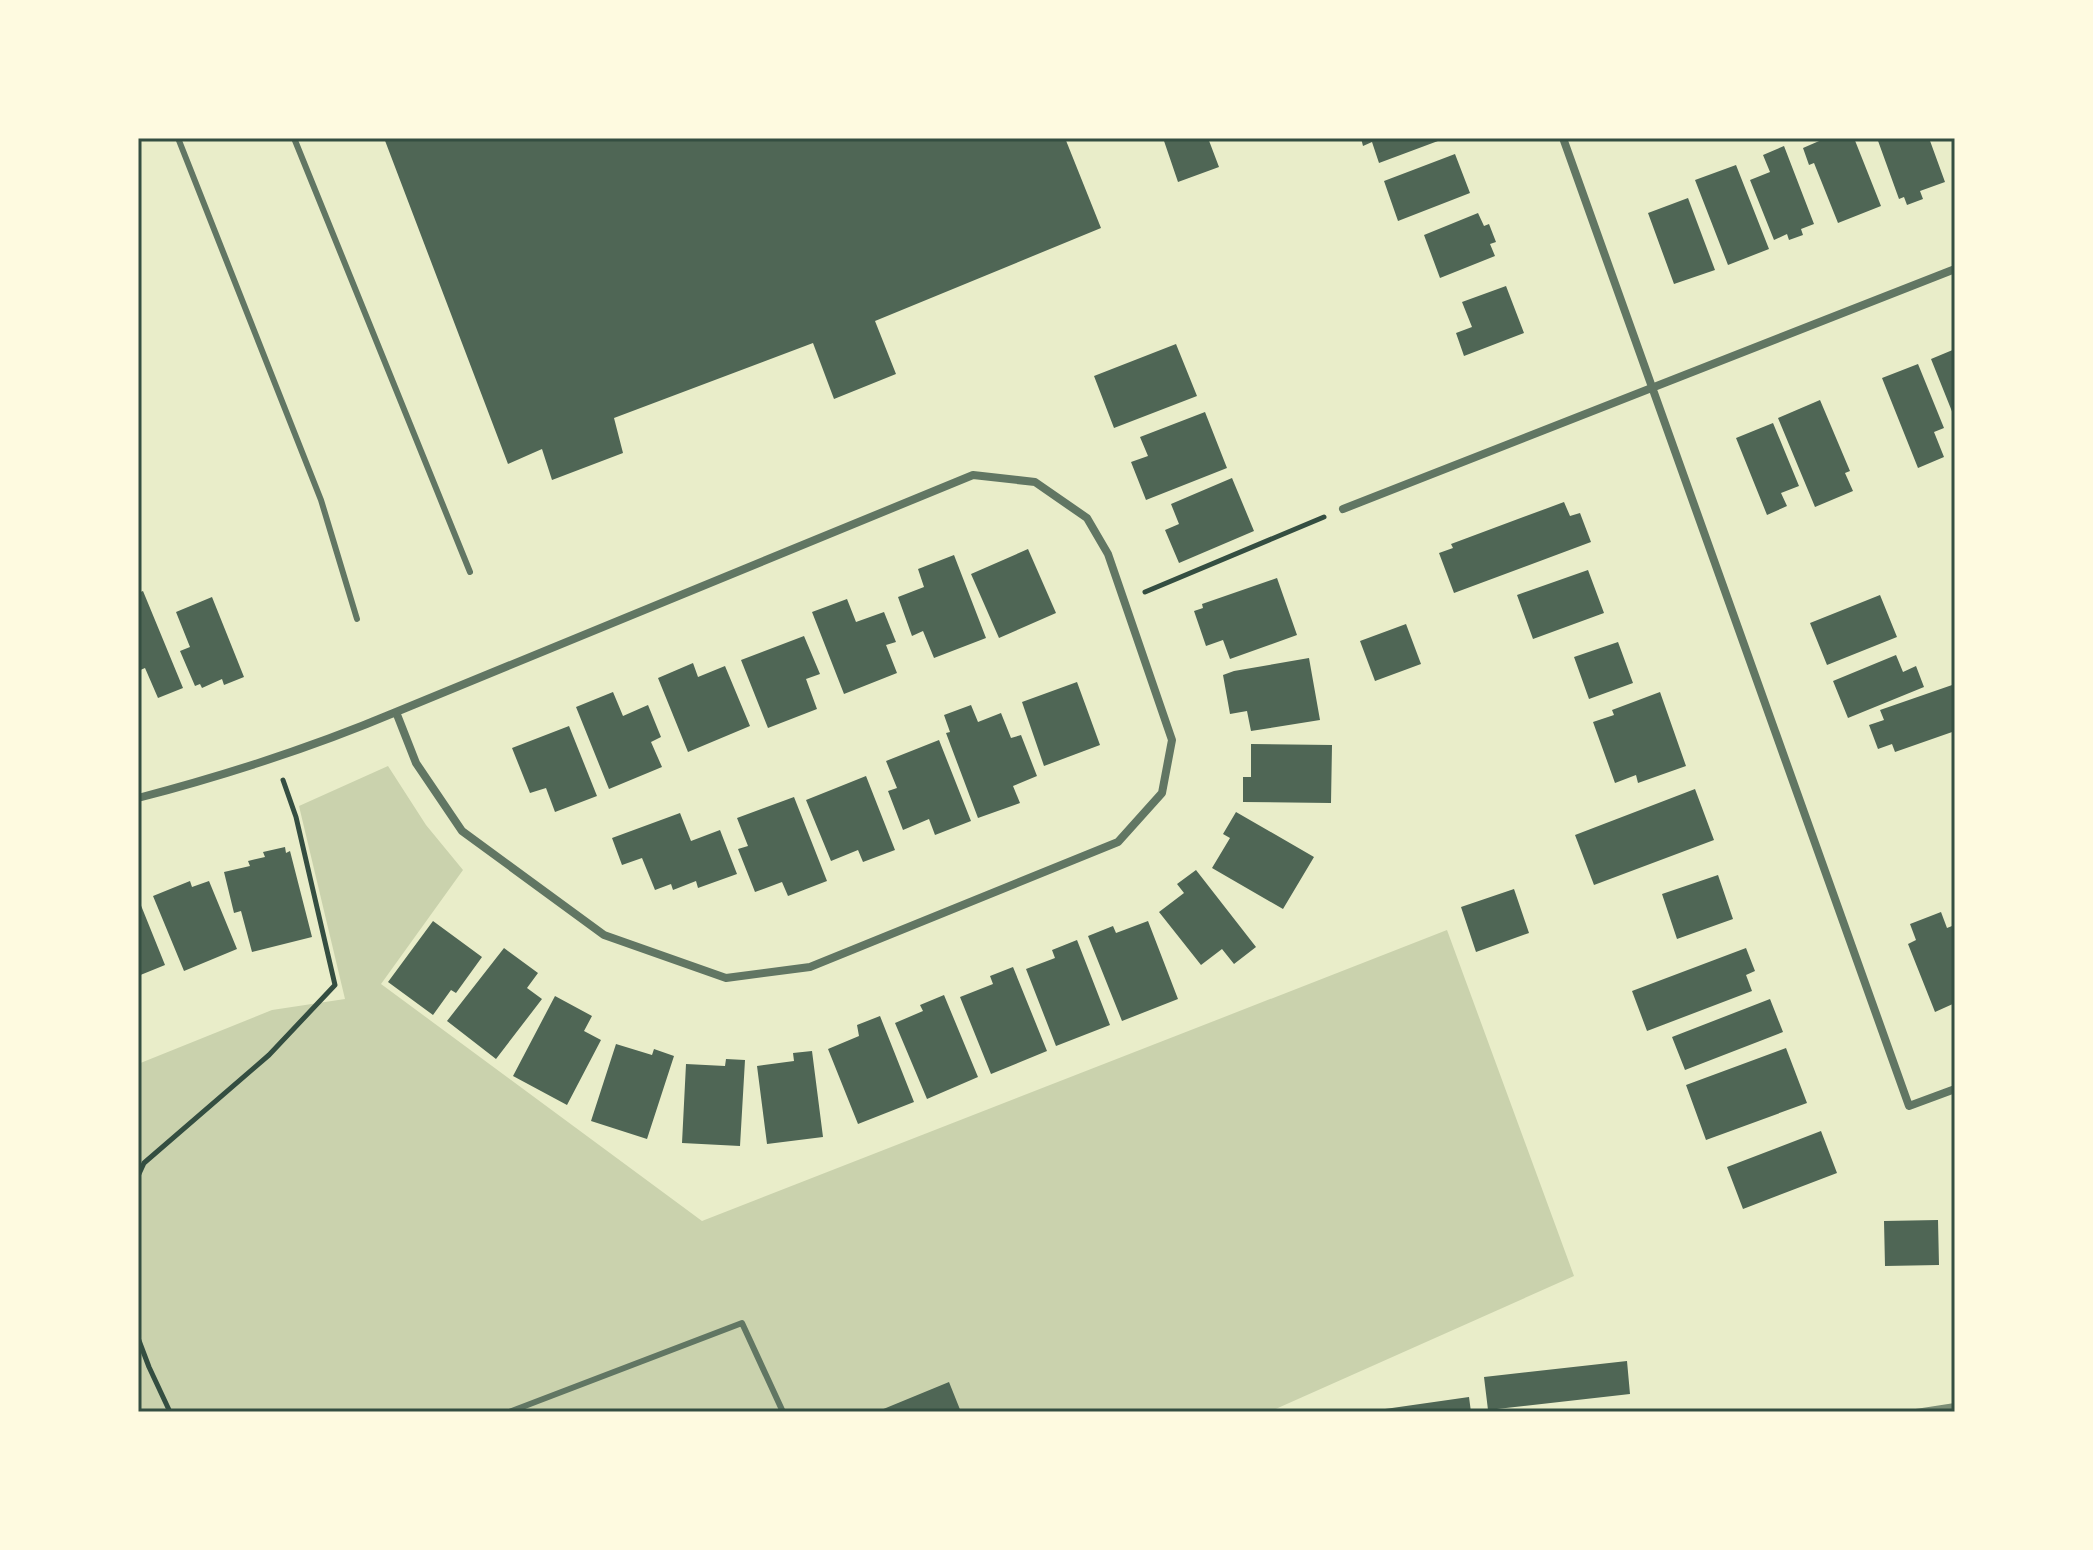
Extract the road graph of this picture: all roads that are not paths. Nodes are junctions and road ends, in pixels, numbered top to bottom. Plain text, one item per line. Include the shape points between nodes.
1 (178, 138) edge
2 (294, 138) edge
3 (1563, 138) edge
4 (1955, 269) edge
5 (1653, 387) junction
6 (1343, 509) road end
7 (470, 572) dead end
8 (357, 619) dead end
9 (396, 712) junction
10 (138, 798) edge
11 (1955, 1089) edge
12 (509, 1412) edge
13 (783, 1412) edge

1 - 8 lane via 321,500
2 - 7 lane
3 - 5 street
4 - 5 street
5 - 6 street
5 - 11 street via 1909,1106
9 - 9 street via 973,475 1035,482 1087,518 1108,554 1172,740 1162,793 1118,842 810,967 726,978 604,935 462,831 416,763
9 - 10 street via 343,734
12 - 13 lane via 742,1323

